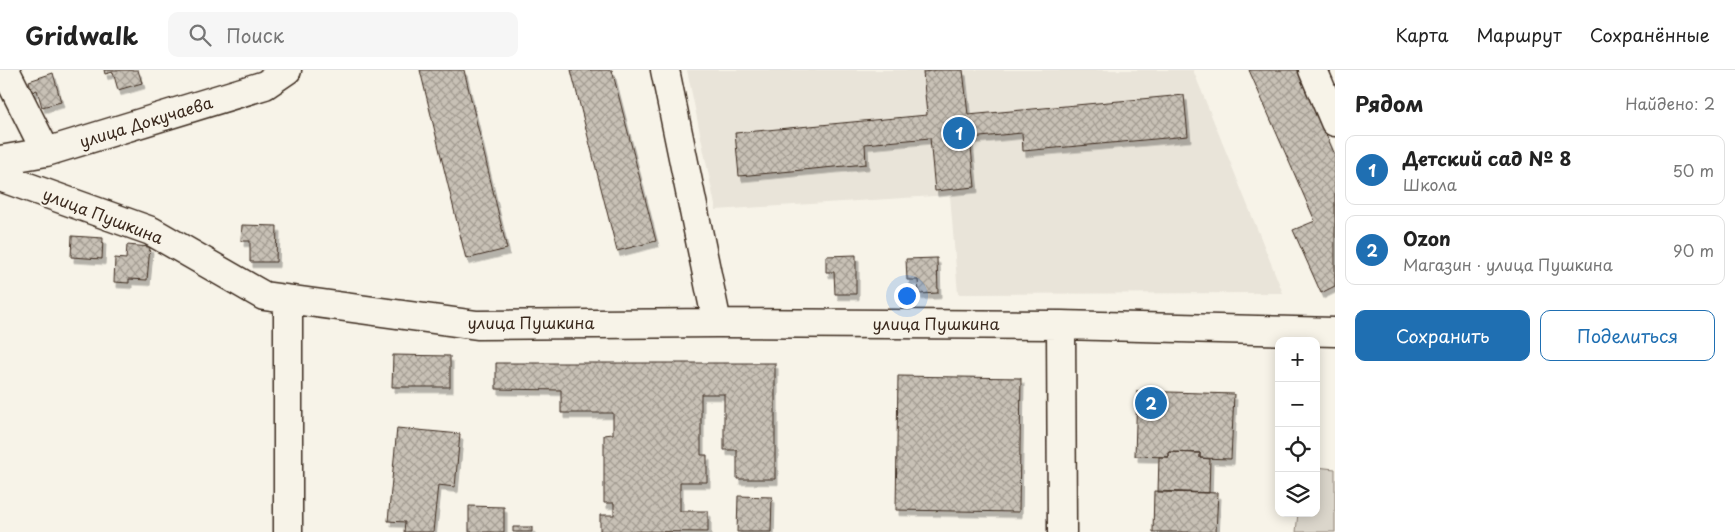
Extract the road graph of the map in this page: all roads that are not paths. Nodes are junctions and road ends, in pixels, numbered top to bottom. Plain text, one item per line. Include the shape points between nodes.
1 (5, 70) edge
2 (287, 70) edge
3 (665, 70) edge
4 (1313, 70) edge
5 (1335, 122) edge
6 (46, 152) junction
7 (0, 160) edge
8 (0, 177) edge
9 (288, 300) junction
10 (716, 323) junction
11 (1061, 325) junction
12 (1335, 332) edge
13 (288, 532) edge
14 (1062, 532) edge

1 - 6 street
2 - 6 street, улица Докучаева via 265,85
3 - 10 street
4 - 5 street
6 - 7 street, улица Докучаева
8 - 9 street, улица Пушкина via 151,231 264,296
9 - 10 street, улица Пушкина via 477,325
9 - 13 street
10 - 11 street, улица Пушкина
11 - 12 street, улица Пушкина
11 - 14 street

